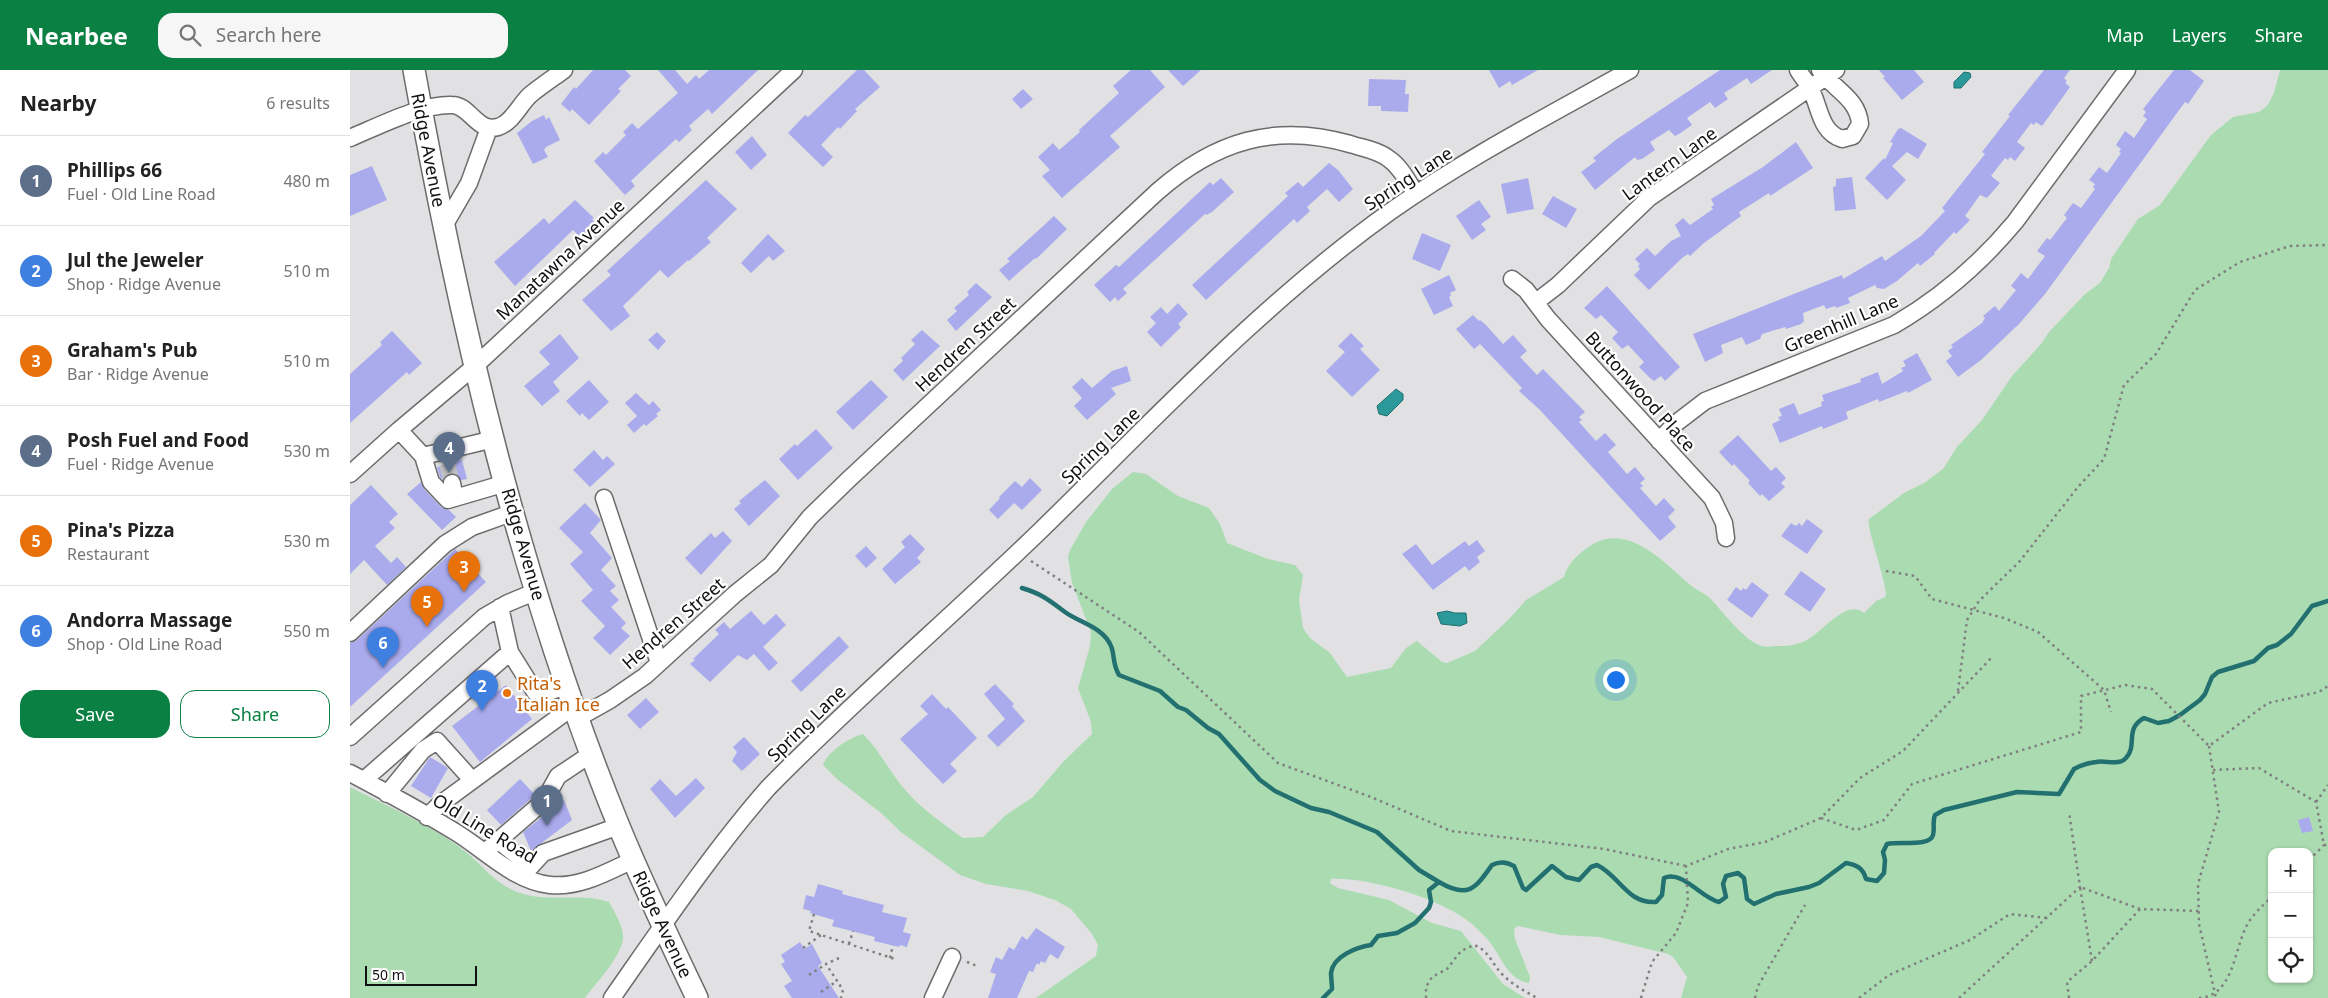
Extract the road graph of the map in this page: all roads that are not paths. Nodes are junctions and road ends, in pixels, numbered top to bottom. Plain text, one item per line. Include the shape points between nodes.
1 (414, 70) edge
2 (564, 70) edge
3 (794, 70) edge
4 (1630, 70) edge
5 (1798, 70) edge
6 (2127, 70) edge
7 (1827, 73) edge
8 (1811, 89) junction
9 (421, 110) junction
10 (489, 128) junction
11 (350, 138) edge
12 (1416, 194) junction
13 (444, 226) junction
14 (1512, 279) dead end
15 (1536, 302) junction
16 (475, 366) junction
17 (399, 430) junction
18 (494, 439) junction
19 (1659, 441) junction
20 (423, 456) junction
21 (350, 474) edge
22 (506, 483) junction
23 (604, 498) dead end
24 (514, 512) junction
25 (1726, 538) dead end
26 (537, 591) junction
27 (500, 607) junction
28 (350, 633) edge
29 (510, 652) junction
30 (659, 663) junction
31 (573, 703) junction
32 (350, 737) edge
33 (591, 754) junction
34 (357, 776) edge
35 (472, 780) junction
36 (387, 794) junction
37 (427, 817) junction
38 (619, 826) junction
39 (499, 840) junction
40 (485, 852) junction
41 (633, 860) junction
42 (526, 871) junction
43 (663, 925) junction
44 (952, 957) dead end
45 (612, 998) edge
46 (697, 998) edge
47 (933, 998) edge

1 - 9 main road, Ridge Avenue
2 - 10 street via 529,96 507,122
3 - 16 street, Manatawna Avenue
4 - 12 street, Spring Lane
5 - 8 street
6 - 19 street, Greenhill Lane via 2015,222 1954,286 1894,325 1705,401
7 - 8 street, Lantern Lane
7 - 8 street via 1858,115 1860,124 1853,136 1842,139 1832,134 1820,117
8 - 15 street, Lantern Lane via 1649,198
9 - 10 street via 454,105
9 - 11 street
9 - 13 main road, Ridge Avenue
10 - 13 street via 469,183
12 - 30 street, Hendren Street via 1396,165 1381,154 1326,138 1293,135 1254,140 1219,150 1188,166 848,480 810,518 771,565
12 - 43 street, Spring Lane via 1282,296 768,788
13 - 16 main road, Ridge Avenue
14 - 15 street, Buttonwood Place
15 - 19 street, Buttonwood Place
16 - 17 street, Manatawna Avenue
16 - 18 main road, Ridge Avenue
17 - 20 street
17 - 21 street, Manatawna Avenue
18 - 20 street via 445,458
18 - 22 main road, Ridge Avenue
19 - 25 street, Buttonwood Place via 1712,498 1724,524
20 - 22 street via 431,482 448,500 454,490
22 - 24 main road, Ridge Avenue
23 - 30 street
24 - 26 main road, Ridge Avenue
24 - 28 street via 472,527 445,544
26 - 27 street
26 - 31 main road, Ridge Avenue
27 - 29 street
27 - 32 street via 484,617
29 - 31 street via 535,692
29 - 34 street
30 - 31 street, Hendren Street via 630,687
31 - 33 main road, Ridge Avenue
31 - 35 street
33 - 38 main road, Ridge Avenue
33 - 39 street via 558,776 544,801
34 - 36 street, Old Line Road
35 - 36 street via 437,741 423,750
35 - 37 street
36 - 37 street, Old Line Road
37 - 40 street, Old Line Road
38 - 41 main road, Ridge Avenue
38 - 42 street via 543,854
39 - 40 street
39 - 42 street
40 - 42 street, Old Line Road
41 - 42 street, Old Line Road via 599,876 566,884 551,885
41 - 43 main road, Ridge Avenue
43 - 45 street, Spring Lane
43 - 46 main road, Ridge Avenue
44 - 47 street

